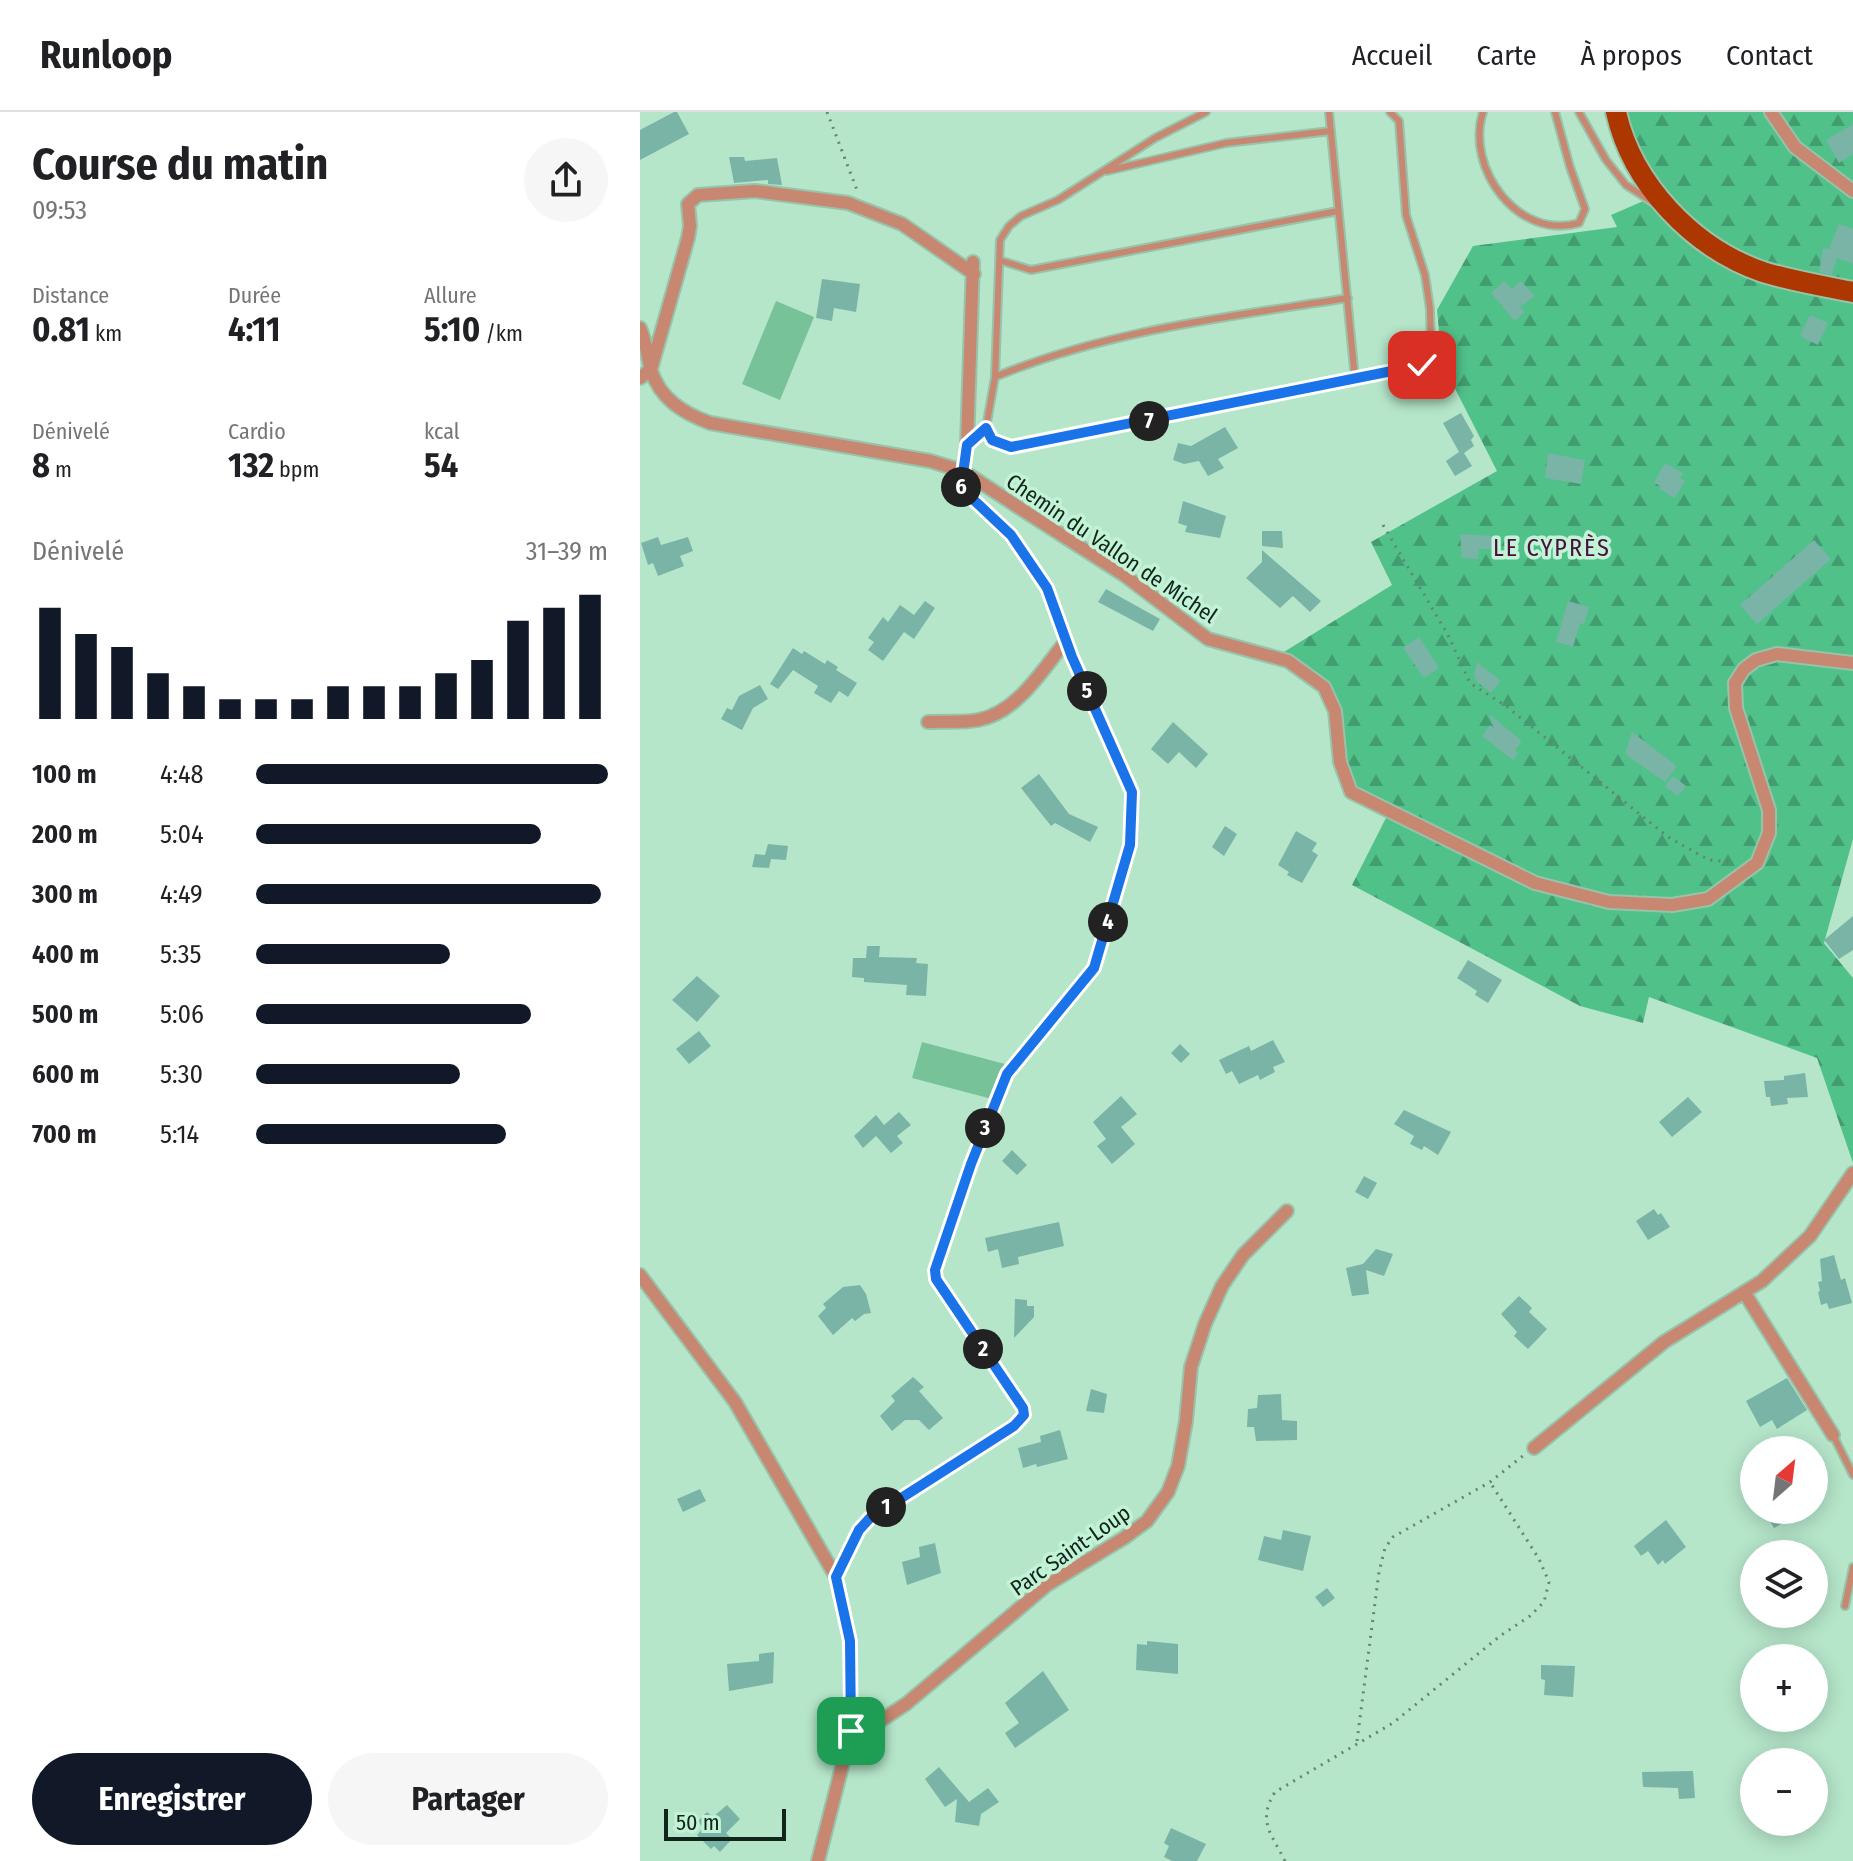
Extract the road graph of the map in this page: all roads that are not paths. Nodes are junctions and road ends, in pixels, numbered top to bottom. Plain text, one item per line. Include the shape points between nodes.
1 (1206, 112) edge
2 (1329, 112) edge
3 (1390, 112) edge
4 (1483, 112) edge
5 (1555, 112) edge
6 (1579, 112) edge
7 (1616, 112) edge
8 (1771, 112) edge
9 (1331, 131) junction
10 (1099, 173) junction
11 (1853, 191) edge
12 (1338, 211) junction
13 (1673, 216) junction
14 (1002, 261) junction
15 (1853, 292) edge
16 (1348, 298) junction
17 (640, 328) edge
18 (651, 369) junction
19 (995, 377) junction
20 (640, 378) edge
21 (1355, 379) junction
22 (986, 428) junction
23 (967, 445) junction
24 (963, 471) junction
25 (1066, 641) junction
26 (1853, 663) edge
27 (928, 722) dead end
28 (1853, 1173) edge
29 (1287, 1211) dead end
30 (640, 1275) edge
31 (1744, 1292) junction
32 (1833, 1435) joint
33 (1534, 1448) road end
34 (1853, 1475) edge
35 (1853, 1567) edge
36 (836, 1577) junction
37 (1845, 1606) dead end
38 (851, 1731) junction
39 (818, 1861) edge

1 - 10 lane
2 - 9 lane
3 - 21 lane via 1399,121 1406,215 1425,275 1431,352 1422,365
4 - 5 lane via 1479,144 1485,172 1500,195 1541,223 1564,227 1579,223 1585,209
6 - 13 lane via 1626,185
7 - 13 main road via 1631,158
8 - 11 street via 1795,147
9 - 10 lane via 1226,143
9 - 12 lane
10 - 14 lane via 1009,226 1000,240
12 - 14 lane via 1031,270
12 - 16 lane
13 - 15 main road via 1716,249 1762,271
14 - 19 lane
16 - 19 lane via 1155,328
16 - 21 lane
17 - 18 street, Chemin du Vallon de Michel
18 - 20 street
18 - 23 street via 688,238 692,198 755,191 848,203 902,224 973,268
18 - 24 street, Chemin du Vallon de Michel via 661,392 690,416 710,423
19 - 22 lane
21 - 22 lane via 1011,447 992,440
22 - 23 street
23 - 24 street
24 - 25 street via 961,488 1011,535 1047,588
24 - 26 street, Chemin du Vallon de Michel via 1124,575 1208,639 1288,661 1324,687 1335,711 1340,762 1351,792 1535,883 1609,902 1672,905 1708,899 1757,863 1769,833 1769,810 1736,708 1735,683 1756,660 1777,654
25 - 27 street via 1020,696 1001,710 980,720
25 - 36 street via 1132,792 1130,845 1094,968 1007,1074 935,1270 1024,1415 870,1518
28 - 31 street via 1810,1236
29 - 38 street, Parc Saint-Loup via 1243,1255 1216,1299 1191,1367 1178,1466 1168,1492 1147,1521 1047,1585 906,1704 874,1725
30 - 36 street via 735,1402
31 - 32 street
31 - 33 street via 1664,1342
32 - 34 lane
35 - 37 lane
36 - 38 street via 850,1641
38 - 39 street

